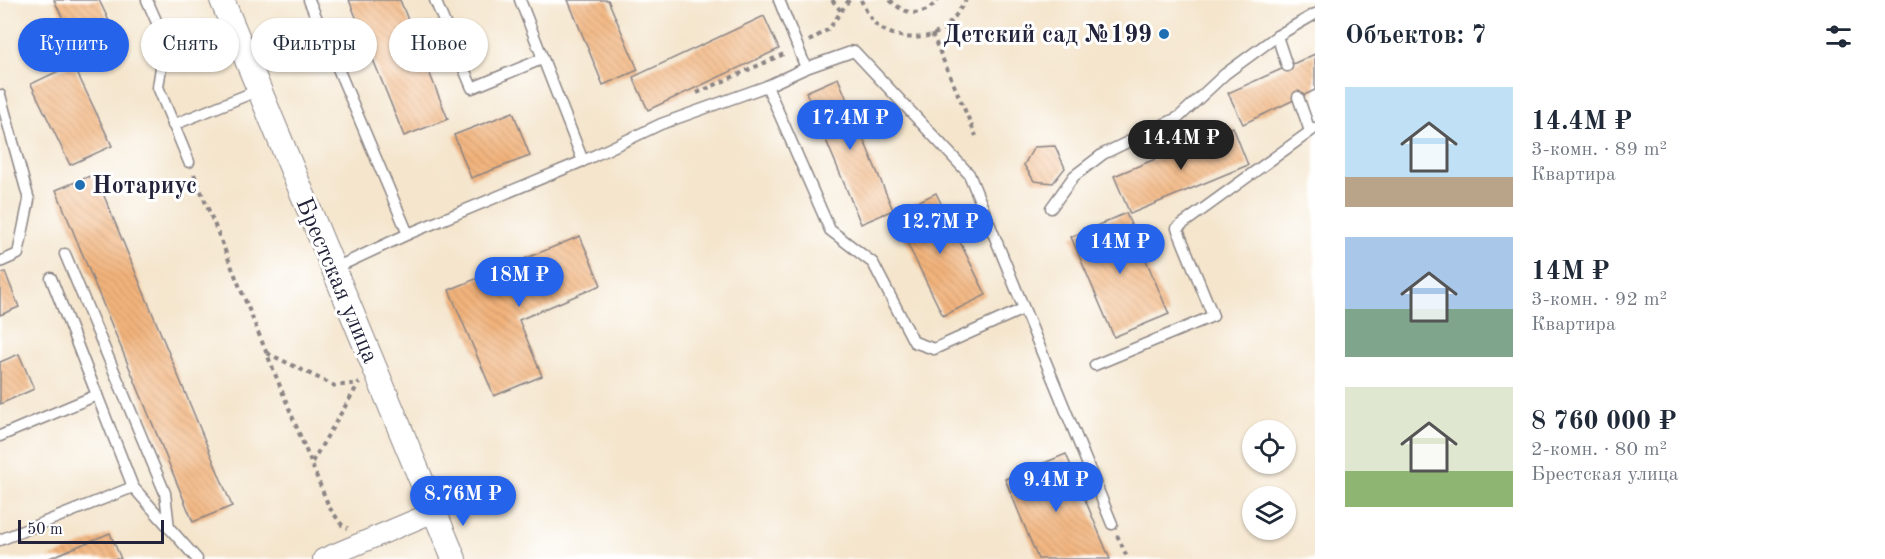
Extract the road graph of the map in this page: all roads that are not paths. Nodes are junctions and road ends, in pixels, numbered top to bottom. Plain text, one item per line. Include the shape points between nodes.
1 (147, 0) edge
2 (222, 0) edge
3 (309, 0) edge
4 (435, 0) edge
5 (520, 0) edge
6 (779, 0) edge
7 (1315, 14) edge
8 (1276, 36) junction
9 (542, 59) junction
10 (1287, 66) dead end
11 (806, 68) junction
12 (767, 86) junction
13 (259, 90) junction
14 (0, 95) edge
15 (1298, 97) dead end
16 (173, 124) junction
17 (1313, 130) edge
18 (583, 161) junction
19 (189, 162) road end
20 (1051, 208) dead end
21 (408, 234) junction
22 (65, 254) dead end
23 (0, 261) edge
24 (333, 268) junction
25 (51, 278) dead end
26 (1023, 309) junction
27 (1095, 365) dead end
28 (97, 396) junction
29 (0, 436) edge
30 (133, 487) junction
31 (434, 512) junction
32 (1112, 524) road end
33 (169, 528) junction
34 (0, 540) edge
35 (197, 559) edge
36 (323, 559) edge
37 (454, 559) edge

1 - 16 lane via 165,41 158,87
2 - 13 street, Брестская улица
3 - 21 lane
4 - 9 lane via 472,88
5 - 9 lane
6 - 11 lane
7 - 8 lane
8 - 10 lane
8 - 20 lane via 1225,74 1179,117 1103,154 1084,168
9 - 18 lane
11 - 12 lane
11 - 26 lane via 854,51 969,174
12 - 18 lane via 661,124
12 - 26 lane via 830,230 873,263 914,342 934,349
13 - 16 lane
13 - 24 street, Брестская улица
14 - 23 lane via 29,200 18,254
15 - 17 lane
16 - 19 lane
17 - 27 lane via 1177,228 1213,316
18 - 21 lane
21 - 24 lane
22 - 33 lane via 165,493
24 - 31 street, Брестская улица
25 - 28 lane
26 - 32 lane
28 - 29 lane
28 - 30 lane
30 - 33 lane
30 - 34 lane
31 - 36 street
31 - 37 street, Брестская улица
33 - 35 lane

